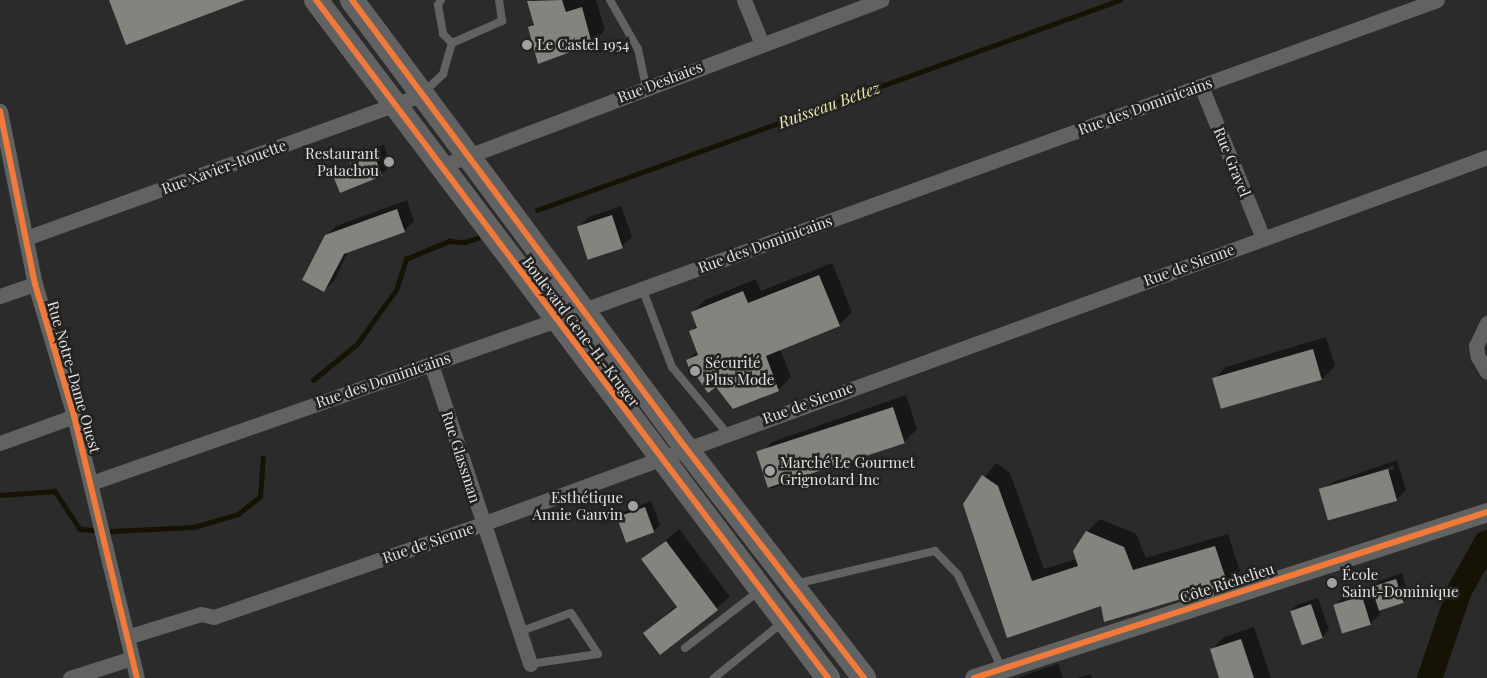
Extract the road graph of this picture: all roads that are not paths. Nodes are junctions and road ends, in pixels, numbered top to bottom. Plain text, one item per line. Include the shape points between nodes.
1 (316, 0) edge
2 (352, 0) edge
3 (441, 0) edge
4 (499, 0) edge
5 (610, 0) edge
6 (744, 0) edge
7 (882, 0) edge
8 (1437, 0) edge
9 (452, 43) junction
10 (762, 44) junction
11 (1201, 86) junction
12 (646, 88) junction
13 (421, 95) junction
14 (393, 106) junction
15 (0, 111) edge
16 (467, 155) junction
17 (1487, 158) edge
18 (439, 167) junction
19 (5, 170) edge
20 (26, 238) junction
21 (1264, 238) junction
22 (34, 284) junction
23 (642, 288) junction
24 (0, 296) edge
25 (583, 310) junction
26 (556, 320) junction
27 (1487, 324) edge
28 (431, 364) junction
29 (1487, 372) edge
30 (74, 416) junction
31 (726, 432) junction
32 (0, 443) edge
33 (684, 447) junction
34 (659, 456) junction
35 (90, 483) junction
36 (1487, 512) edge
37 (482, 524) junction
38 (791, 585) junction
39 (760, 590) junction
40 (784, 621) junction
41 (519, 632) junction
42 (127, 637) junction
43 (685, 648) dead end
44 (132, 658) junction
45 (530, 664) joint
46 (1002, 669) junction
47 (70, 678) edge
48 (137, 678) edge
49 (714, 678) edge
50 (828, 678) edge
51 (864, 678) edge
52 (974, 678) edge

1 - 14 main road, Boulevard Gene-H.-Kruger
2 - 13 main road, Boulevard Gene-H.-Kruger
3 - 9 lane via 438,5 443,34
4 - 9 lane via 502,20
5 - 12 lane via 638,49
6 - 10 street
7 - 10 street, Rue Deshaies
8 - 11 street, Rue des Dominicains
9 - 13 lane via 443,74
10 - 12 street, Rue Deshaies
11 - 21 street, Rue Gravel
11 - 23 street, Rue des Dominicains
12 - 16 street, Rue Deshaies
13 - 14 street, Rue Xavier-Rouette
13 - 16 main road, Boulevard Gene-H.-Kruger
14 - 18 main road, Boulevard Gene-H.-Kruger
14 - 20 street, Rue Xavier-Rouette
15 - 19 street, Rue Notre-Dame Ouest
16 - 18 street, Rue Deshaies
16 - 25 main road, Boulevard Gene-H.-Kruger
17 - 21 street, Rue de Sienne
18 - 26 main road, Boulevard Gene-H.-Kruger
19 - 20 street, Rue Notre-Dame Ouest
20 - 22 street, Rue Notre-Dame Ouest
21 - 31 street, Rue de Sienne
22 - 24 street
22 - 30 street, Rue Notre-Dame Ouest
23 - 25 street, Rue des Dominicains
23 - 31 lane via 672,367
25 - 26 street, Rue des Dominicains
25 - 33 main road, Boulevard Gene-H.-Kruger
26 - 28 street, Rue des Dominicains
26 - 34 main road, Boulevard Gene-H.-Kruger
27 - 29 street via 1476,346
28 - 35 street, Rue des Dominicains
28 - 37 street, Rue Glassman
30 - 32 street
30 - 35 street, Rue Notre-Dame Ouest
31 - 33 street, Rue de Sienne
33 - 34 street, Rue de Sienne
33 - 38 main road, Boulevard Gene-H.-Kruger
34 - 37 street, Rue de Sienne
34 - 39 main road, Boulevard Gene-H.-Kruger
35 - 42 street, Rue Notre-Dame Ouest
36 - 46 street, Côte Richelieu
37 - 41 street, Rue Glassman
37 - 42 street, Rue de Sienne via 214,616 201,614
38 - 46 lane via 934,551 958,575
38 - 51 main road, Boulevard Gene-H.-Kruger
39 - 40 main road, Boulevard Gene-H.-Kruger
39 - 43 lane
40 - 49 lane
40 - 50 main road, Boulevard Gene-H.-Kruger
41 - 45 street, Rue Glassman
41 - 45 lane via 571,613 598,654
42 - 44 street, Rue Notre-Dame Ouest
44 - 47 street
44 - 48 street, Rue Notre-Dame Ouest
46 - 52 street, Côte Richelieu

